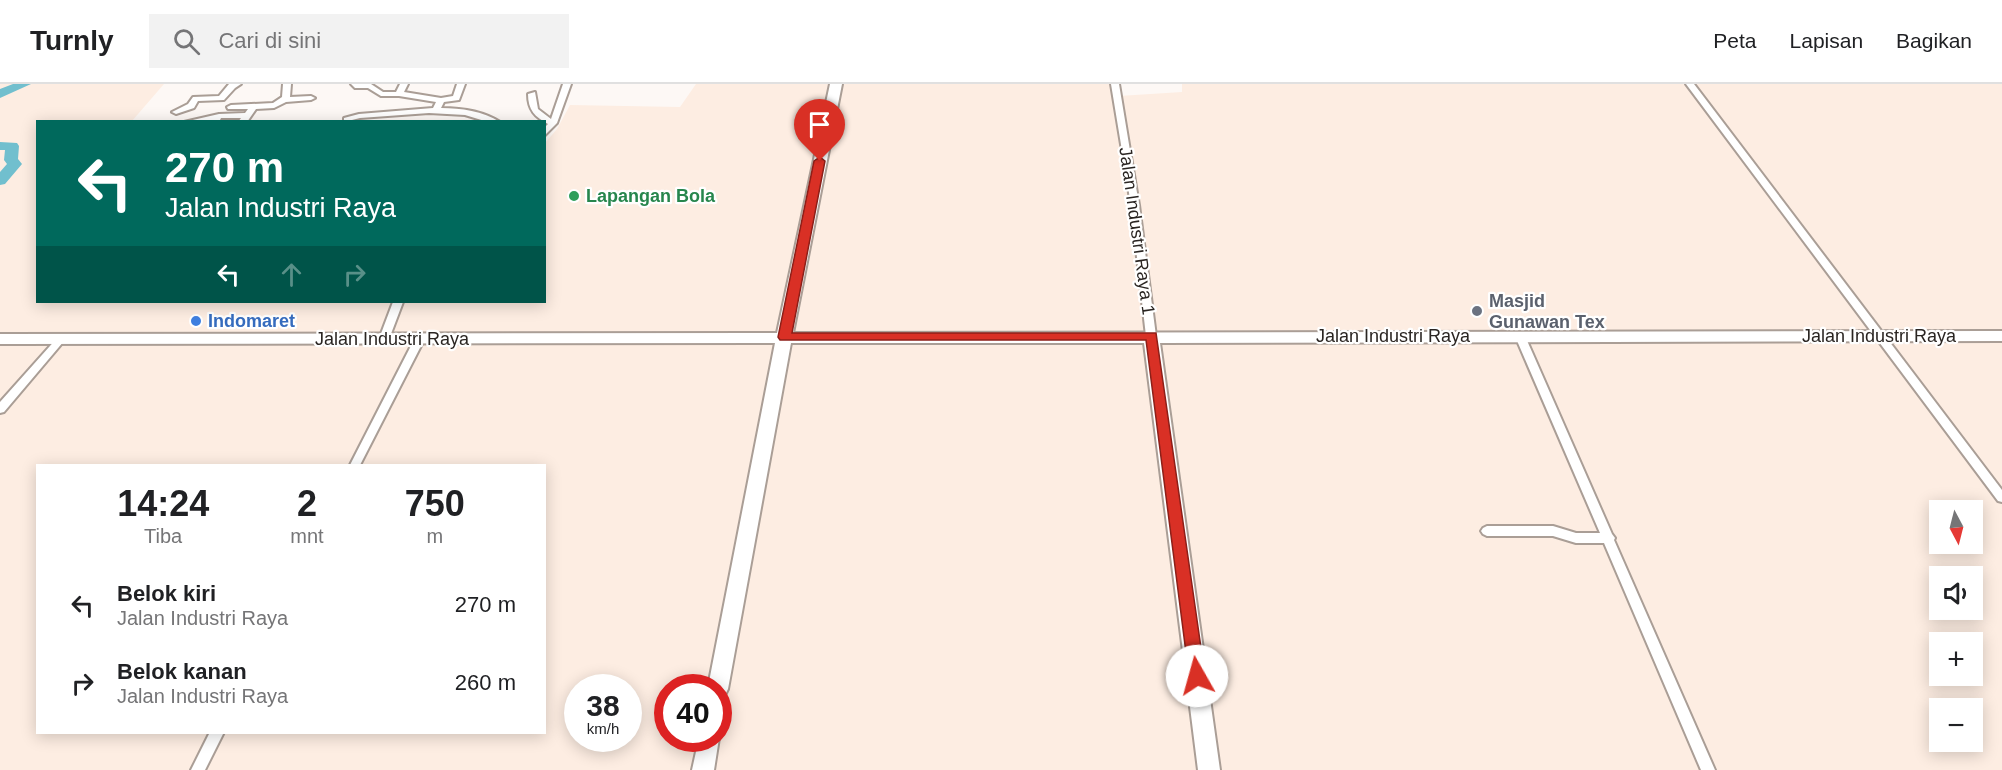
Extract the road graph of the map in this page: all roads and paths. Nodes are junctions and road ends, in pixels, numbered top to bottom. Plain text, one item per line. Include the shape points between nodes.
1 (237, 84) edge
2 (287, 84) edge
3 (355, 84) edge
4 (404, 84) edge
5 (461, 84) edge
6 (567, 84) edge
7 (836, 84) edge
8 (1115, 84) edge
9 (1690, 84) edge
10 (399, 94) junction
11 (532, 94) dead end
12 (311, 98) dead end
13 (286, 100) junction
14 (441, 100) junction
15 (231, 107) dead end
16 (254, 107) junction
17 (436, 111) junction
18 (176, 112) dead end
19 (405, 112) junction
20 (245, 118) edge
21 (217, 119) edge
22 (347, 120) dead end
23 (400, 120) edge
24 (489, 120) edge
25 (541, 120) edge
26 (548, 128) edge
27 (398, 303) edge
28 (1151, 336) junction
29 (1520, 336) junction
30 (1880, 336) junction
31 (2002, 336) edge
32 (784, 337) junction
33 (420, 338) junction
34 (0, 339) edge
35 (61, 339) junction
36 (384, 339) junction
37 (0, 409) edge
38 (356, 464) edge
39 (2002, 498) edge
40 (1487, 531) dead end
41 (1609, 538) junction
42 (721, 674) edge
43 (216, 734) edge
44 (706, 752) edge
45 (198, 770) edge
46 (703, 770) edge
47 (1209, 770) edge
48 (1708, 770) edge

1 - 18 street via 221,98 196,99
2 - 13 street
3 - 10 street via 370,86 379,94
4 - 10 street
5 - 14 street via 456,98
6 - 26 street
7 - 32 street
8 - 28 street, Jalan Industri Raya 1
9 - 30 street
10 - 14 street
11 - 25 street via 532,106
12 - 13 street
13 - 16 street via 279,105
14 - 17 street
15 - 16 street
16 - 20 street
17 - 19 street
17 - 24 street
19 - 22 street
19 - 23 street
20 - 21 street
27 - 36 street
28 - 29 street, Jalan Industri Raya
28 - 32 street, Jalan Industri Raya
28 - 47 street, Jalan Industri Raya 1
29 - 30 street, Jalan Industri Raya
29 - 41 street
30 - 31 street, Jalan Industri Raya
30 - 39 street
32 - 33 street, Jalan Industri Raya
32 - 42 street
33 - 36 street, Jalan Industri Raya
33 - 38 street
34 - 35 street, Jalan Industri Raya
35 - 36 street, Jalan Industri Raya
35 - 37 street
40 - 41 street via 1553,531 1576,538
41 - 48 street
43 - 45 street
44 - 46 street

